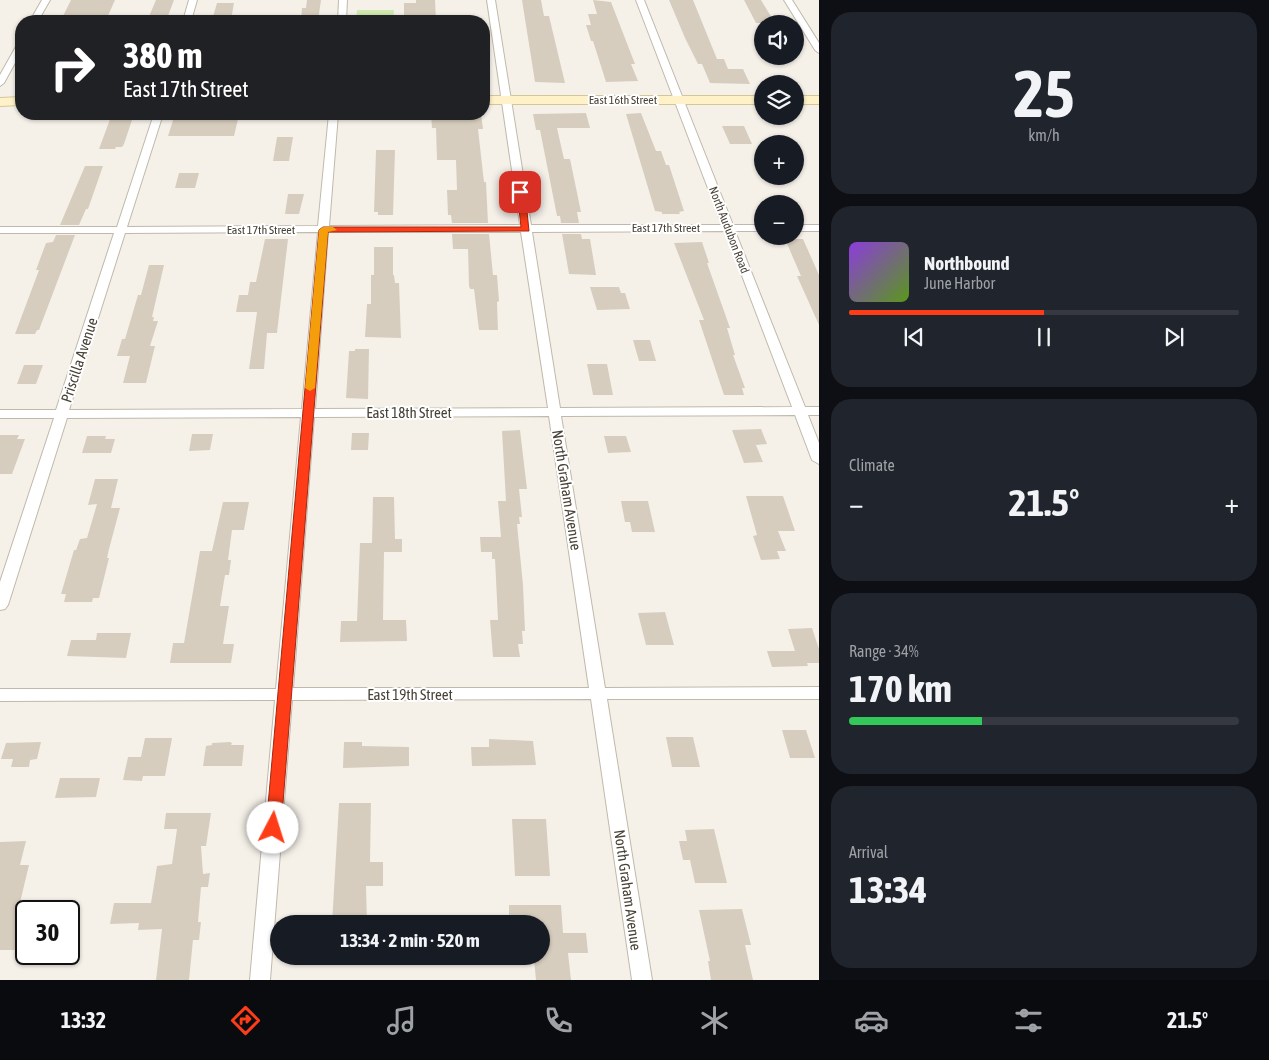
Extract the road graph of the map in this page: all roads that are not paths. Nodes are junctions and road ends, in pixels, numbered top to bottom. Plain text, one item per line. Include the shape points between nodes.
1 (46, 0) edge
2 (193, 0) edge
3 (344, 0) edge
4 (491, 0) edge
5 (640, 0) edge
6 (788, 0) edge
7 (37, 15) edge
8 (189, 15) edge
9 (343, 15) edge
10 (819, 50) edge
11 (15, 56) edge
12 (0, 83) edge
13 (490, 100) edge
14 (506, 100) junction
15 (678, 100) junction
16 (754, 100) edge
17 (804, 100) edge
18 (819, 100) edge
19 (0, 102) edge
20 (15, 102) edge
21 (156, 120) edge
22 (332, 120) edge
23 (728, 228) junction
24 (754, 228) edge
25 (804, 228) edge
26 (819, 228) edge
27 (526, 229) junction
28 (0, 230) edge
29 (120, 230) junction
30 (323, 230) junction
31 (554, 411) junction
32 (800, 411) junction
33 (819, 411) edge
34 (308, 412) junction
35 (62, 413) junction
36 (0, 414) edge
37 (819, 460) edge
38 (0, 605) edge
39 (819, 693) edge
40 (285, 694) junction
41 (599, 694) junction
42 (0, 695) edge
43 (260, 980) edge
44 (642, 980) edge

1 - 7 street
2 - 8 street
3 - 9 street
4 - 14 street, North Graham Avenue
5 - 15 street, North Audubon Road
6 - 10 street
11 - 12 street
13 - 14 main road, East 16th Street
14 - 15 main road, East 16th Street
14 - 27 street, North Graham Avenue
15 - 16 main road, East 16th Street
15 - 23 street, North Audubon Road
17 - 18 main road
19 - 20 main road
21 - 29 street, Priscilla Avenue
22 - 30 street
23 - 24 street, East 17th Street
23 - 27 street, East 17th Street
23 - 32 street, North Audubon Road
25 - 26 street
27 - 30 street, East 17th Street
27 - 31 street, North Graham Avenue
28 - 29 street, East 17th Street
29 - 30 street, East 17th Street
29 - 35 street, Priscilla Avenue
30 - 34 street
31 - 32 street, East 18th Street
31 - 34 street, East 18th Street
31 - 41 street, North Graham Avenue
32 - 33 street, East 18th Street
32 - 37 street, North Audubon Road
34 - 35 street, East 18th Street
34 - 40 street
35 - 36 street, East 18th Street
35 - 38 street, Priscilla Avenue
39 - 41 street, East 19th Street
40 - 41 street, East 19th Street
40 - 42 street, East 19th Street
40 - 43 street
41 - 44 street, North Graham Avenue

